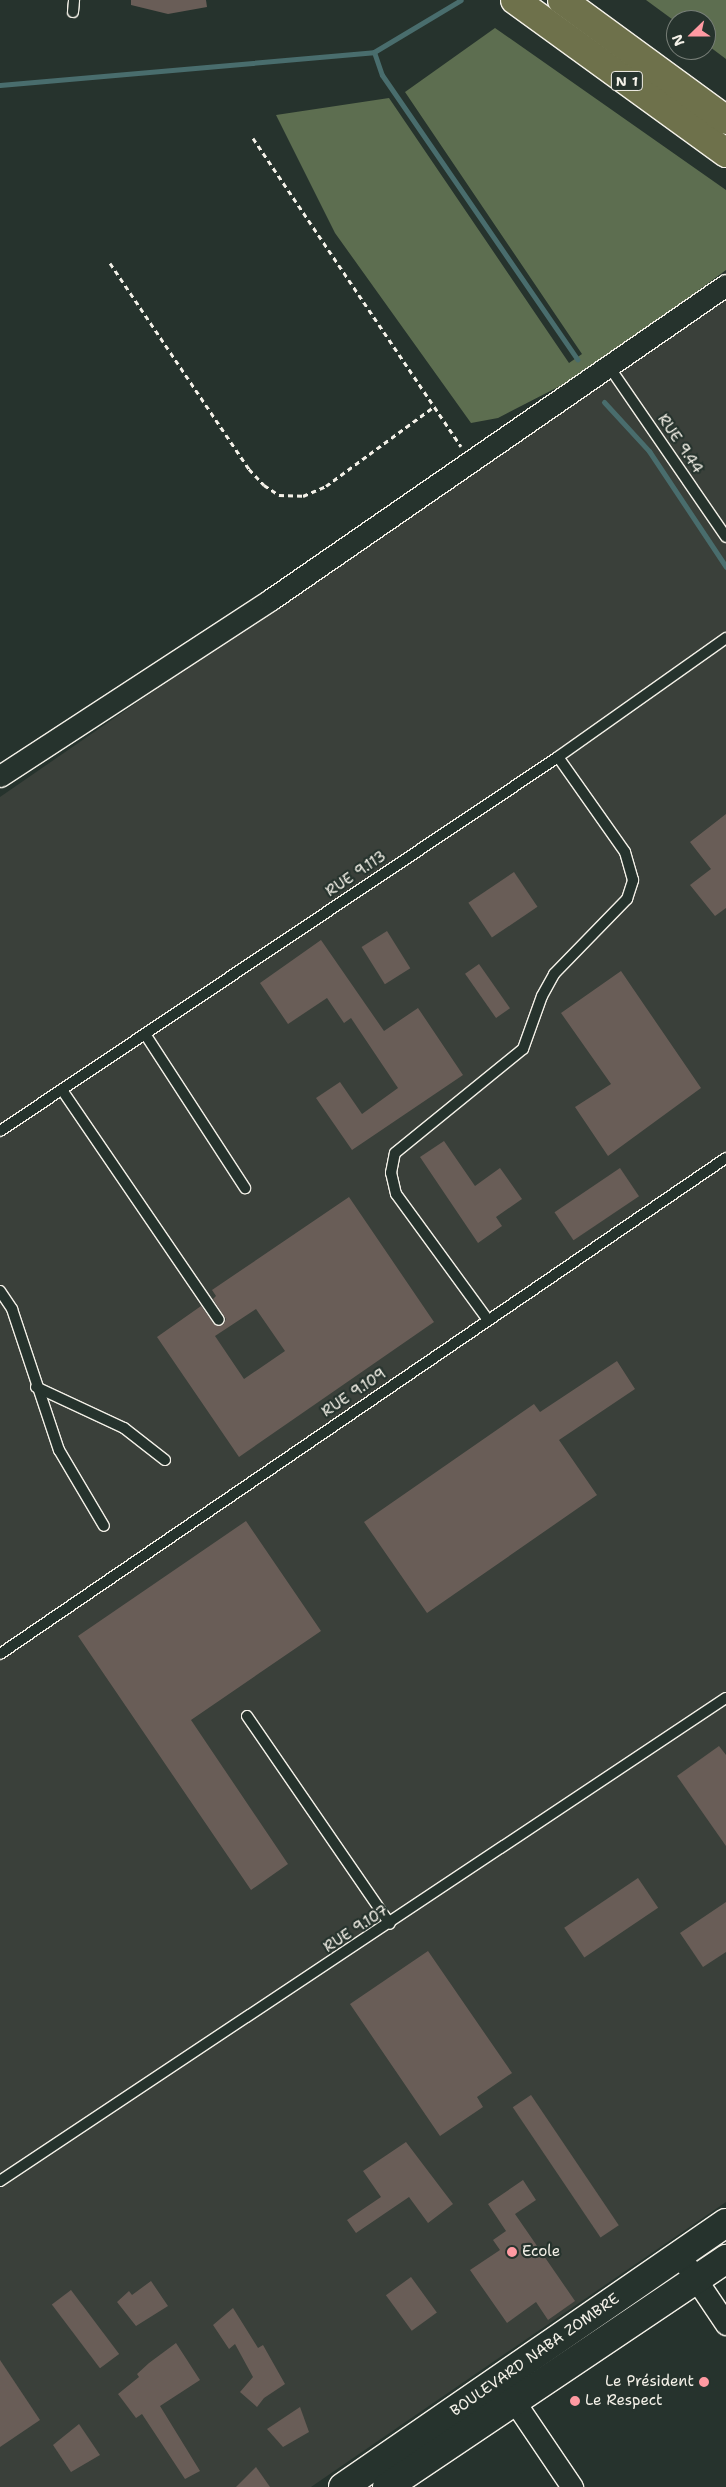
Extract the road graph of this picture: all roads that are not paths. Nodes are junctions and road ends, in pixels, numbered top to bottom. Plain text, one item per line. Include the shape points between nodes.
1 (74, 0) edge
2 (562, 0) edge
3 (521, 5) edge
4 (73, 12) dead end
5 (726, 120) edge
6 (726, 153) edge
7 (726, 285) edge
8 (610, 368) junction
9 (726, 537) edge
10 (726, 638) edge
11 (558, 757) junction
12 (0, 776) edge
13 (145, 1034) junction
14 (62, 1090) junction
15 (0, 1132) edge
16 (726, 1158) edge
17 (245, 1188) dead end
18 (0, 1291) edge
19 (219, 1320) dead end
20 (488, 1320) junction
21 (36, 1387) junction
22 (165, 1460) dead end
23 (104, 1526) dead end
24 (0, 1654) edge
25 (726, 1698) edge
26 (247, 1716) dead end
27 (390, 1924) junction
28 (0, 2182) edge
29 (726, 2224) edge
30 (679, 2256) junction
31 (726, 2259) edge
32 (697, 2279) junction
33 (726, 2324) edge
34 (514, 2401) junction
35 (344, 2487) edge
36 (387, 2487) edge
37 (572, 2487) edge

1 - 4 lane
2 - 5 highway, N 1
3 - 6 highway, N 1
7 - 8 street
8 - 9 lane, RUE 9.44
8 - 12 street via 470,460 270,600
10 - 11 lane, RUE 9.113
11 - 13 lane, RUE 9.113
11 - 20 lane via 625,852 634,880 627,899 554,974 522,1049 395,1153 391,1173 396,1194
13 - 14 lane, RUE 9.113
13 - 17 lane
14 - 15 lane, RUE 9.113
14 - 19 lane
16 - 20 lane, RUE 9.109
18 - 21 lane via 12,1309
20 - 24 lane, RUE 9.109
21 - 22 lane via 124,1428
21 - 23 lane via 59,1450
25 - 27 lane, RUE 9.107
26 - 27 lane
27 - 28 lane, RUE 9.107
29 - 30 main road, BOULEVARD NABA ZOMBRE
30 - 32 street
30 - 35 main road, BOULEVARD NABA ZOMBRE
31 - 32 main road, BOULEVARD NABA ZOMBRE
32 - 33 street
32 - 34 main road, BOULEVARD NABA ZOMBRE
34 - 36 main road, BOULEVARD NABA ZOMBRE
34 - 37 street

